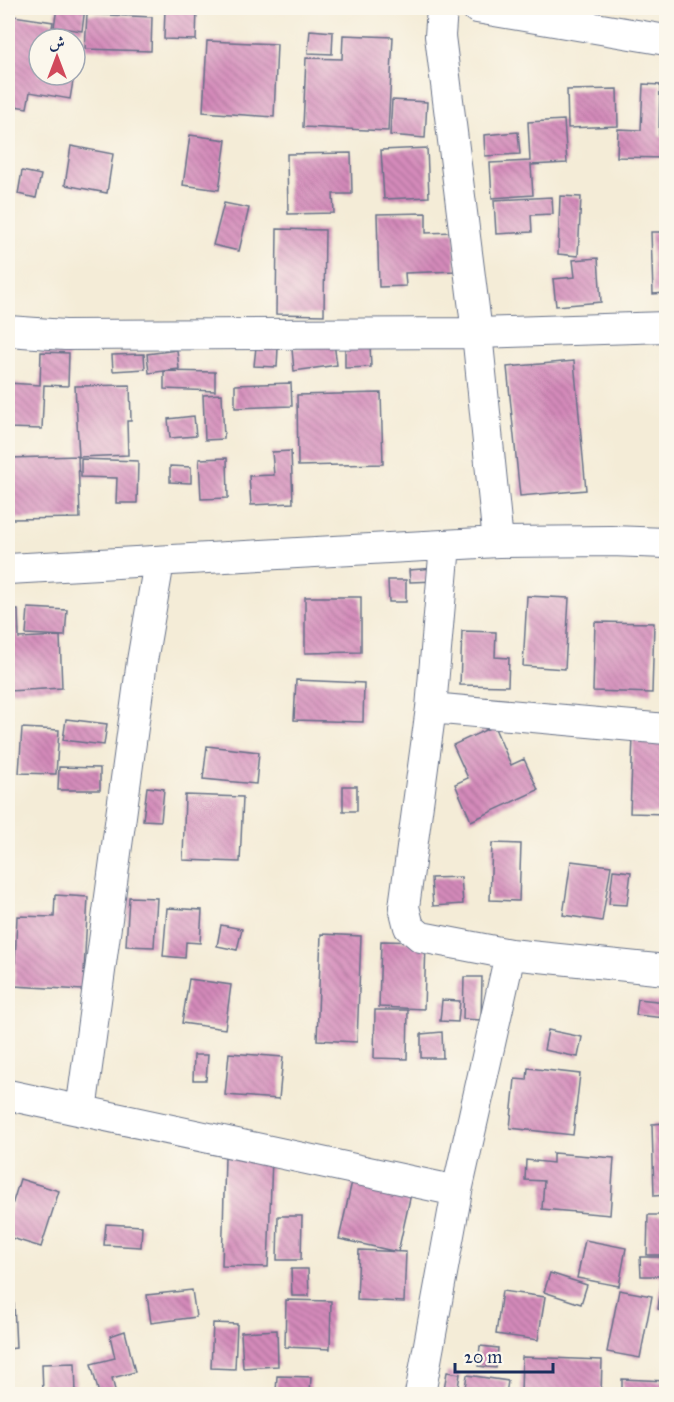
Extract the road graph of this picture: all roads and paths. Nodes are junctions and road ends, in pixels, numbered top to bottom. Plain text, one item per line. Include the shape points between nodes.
1 (442, 8) edge
2 (477, 8) edge
3 (666, 40) edge
4 (666, 327) edge
5 (8, 332) edge
6 (477, 333) junction
7 (498, 542) junction
8 (666, 543) edge
9 (446, 545) junction
10 (159, 562) junction
11 (8, 569) edge
12 (431, 708) junction
13 (666, 729) edge
14 (510, 954) junction
15 (666, 970) edge
16 (8, 1095) edge
17 (81, 1111) junction
18 (457, 1191) junction
19 (420, 1395) edge

1 - 6 street via 440,36
2 - 3 street
4 - 6 street
5 - 6 street
6 - 7 street
7 - 8 street
7 - 9 street
9 - 10 street
9 - 12 street
10 - 11 street
10 - 17 street
12 - 13 street
12 - 14 street via 405,906 409,927 421,937
14 - 15 street
14 - 18 street
16 - 17 street
17 - 18 street
18 - 19 street

